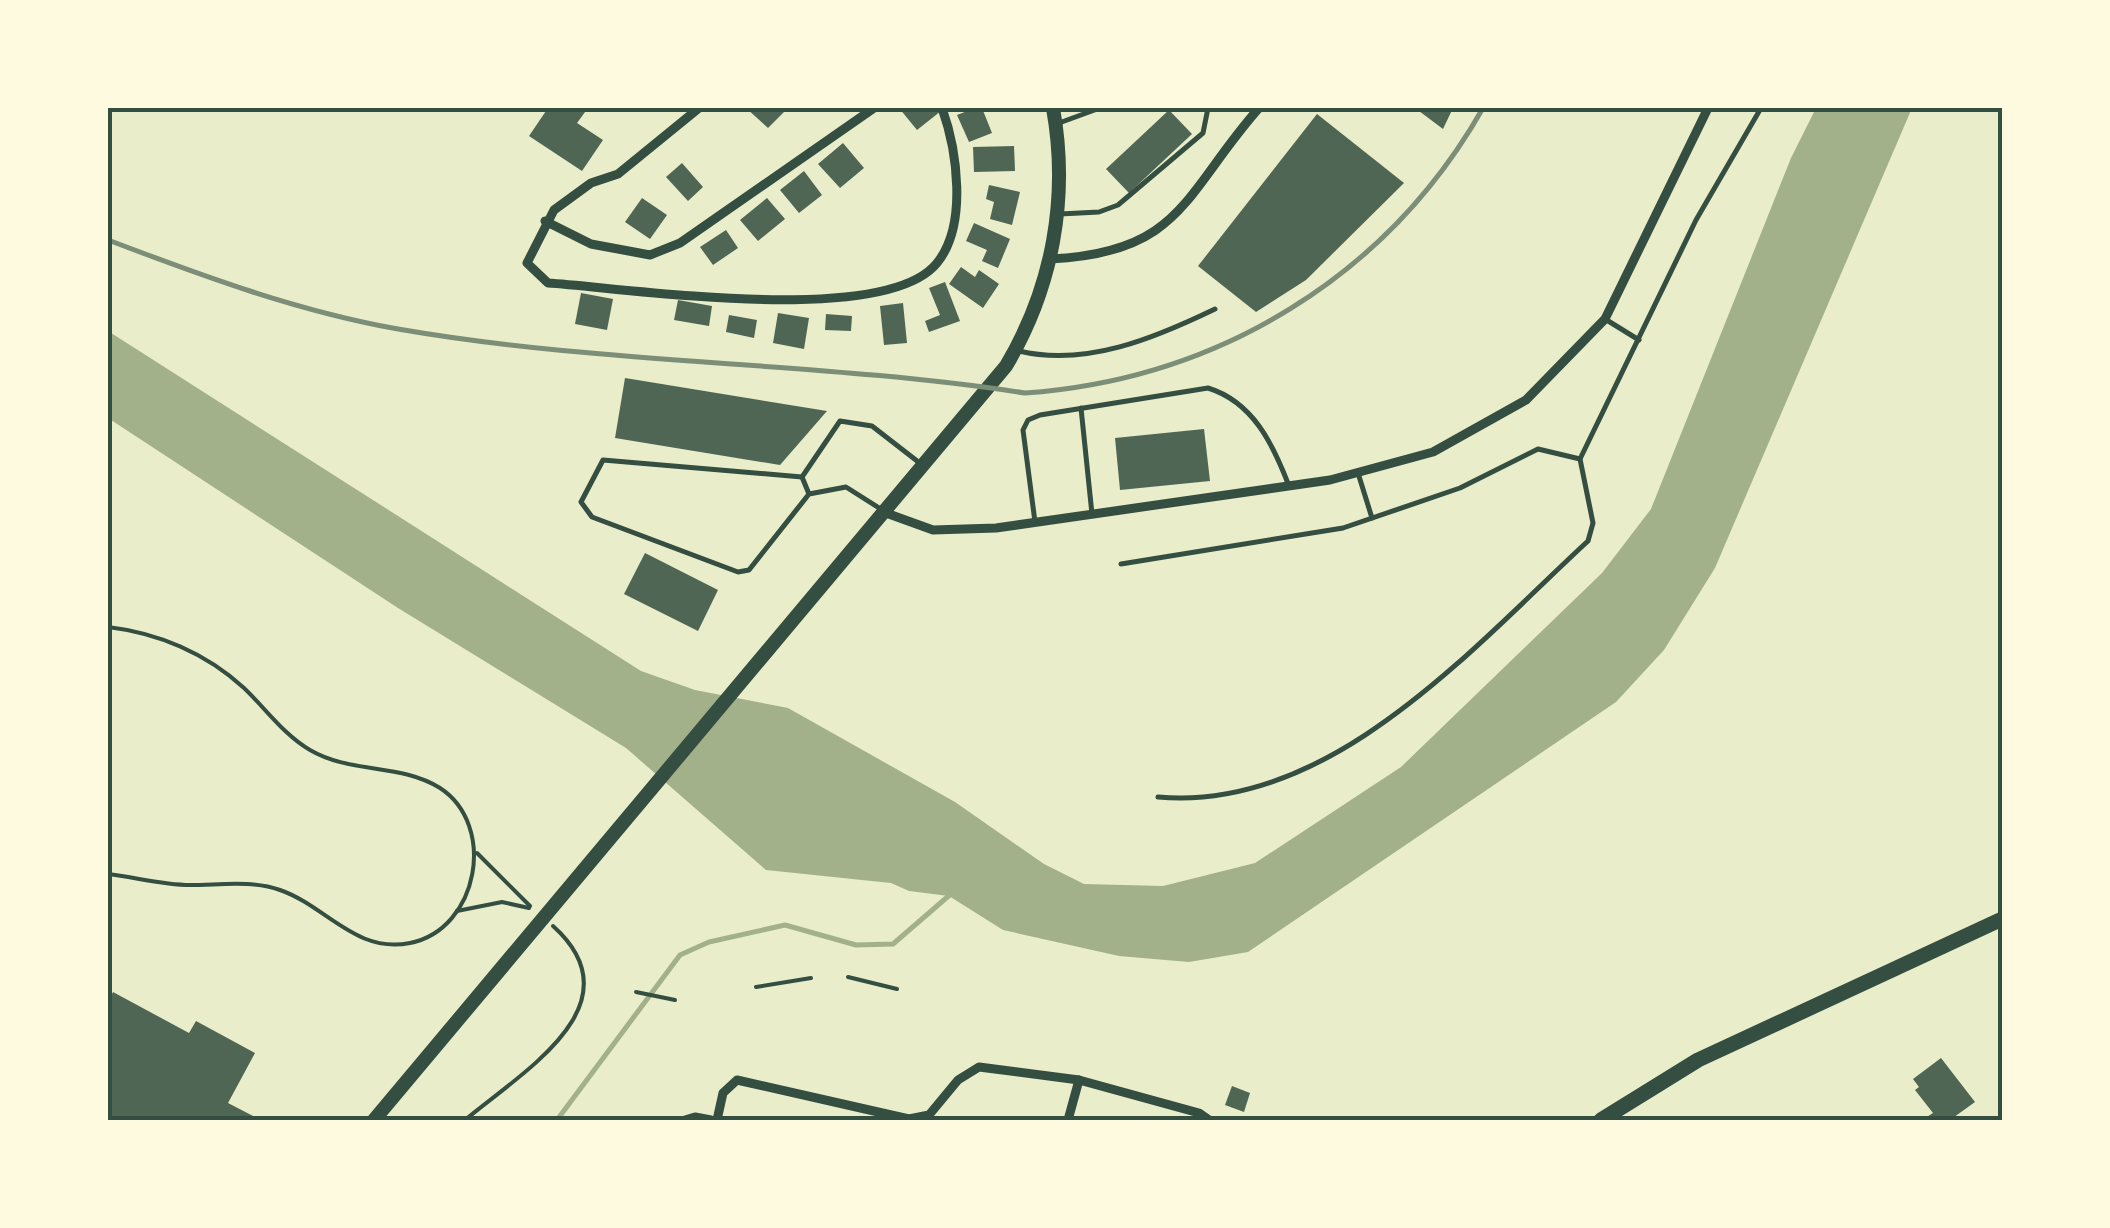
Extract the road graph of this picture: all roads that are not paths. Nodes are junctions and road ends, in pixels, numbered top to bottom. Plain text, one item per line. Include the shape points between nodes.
1 (699, 108) edge
2 (874, 108) edge
3 (942, 108) edge
4 (1053, 108) edge
5 (1100, 108) edge
6 (1208, 108) edge
7 (1259, 108) edge
8 (1708, 108) edge
9 (1760, 108) edge
10 (1056, 124) junction
11 (1059, 214) junction
12 (545, 221) junction
13 (1050, 259) junction
14 (1215, 308) dead end
15 (1605, 320) junction
16 (1639, 340) junction
17 (1016, 350) junction
18 (1081, 408) junction
19 (1580, 459) junction
20 (924, 467) junction
21 (1358, 472) junction
22 (802, 477) junction
23 (1289, 486) junction
24 (810, 494) junction
25 (886, 513) junction
26 (1092, 514) junction
27 (1372, 518) junction
28 (1035, 522) junction
29 (1121, 564) dead end
30 (1158, 797) dead end
31 (2002, 919) edge
32 (1079, 1080) junction
33 (377, 1116) edge
34 (685, 1120) edge
35 (714, 1120) edge
36 (1068, 1120) edge
37 (1209, 1120) edge
38 (1601, 1120) edge

1 - 12 street via 651,151 591,183
2 - 12 street via 680,243 650,255 591,244
3 - 12 street via 954,169 950,238 937,264 877,294 742,299 548,283 527,263
4 - 10 main road
5 - 10 lane
6 - 11 lane via 1203,133 1118,205
7 - 13 street via 1190,201 1149,237 1115,251
8 - 15 street
9 - 16 lane
10 - 11 main road
11 - 13 main road
13 - 17 main road
14 - 17 lane via 1118,347 1060,358
15 - 16 lane
15 - 21 street via 1526,400 1433,452
16 - 19 lane
17 - 20 main road
18 - 23 lane via 1208,388 1226,394 1274,446
18 - 26 lane
18 - 28 lane via 1040,414 1023,430
19 - 27 lane via 1538,449 1460,488
19 - 30 lane via 1592,523 1588,541 1448,670 1319,764 1199,801
20 - 22 lane via 872,426 840,421
20 - 25 main road
21 - 23 street
21 - 27 lane
22 - 24 lane
22 - 24 lane via 604,460 581,502 592,517 738,572 749,570
23 - 26 street
24 - 25 lane via 846,487
25 - 28 street via 933,530
25 - 33 main road
26 - 28 street
27 - 29 lane
31 - 38 main road via 1698,1060
32 - 35 street via 978,1067 929,1115 910,1119 737,1080 723,1093
32 - 36 street
32 - 37 street
34 - 35 street

